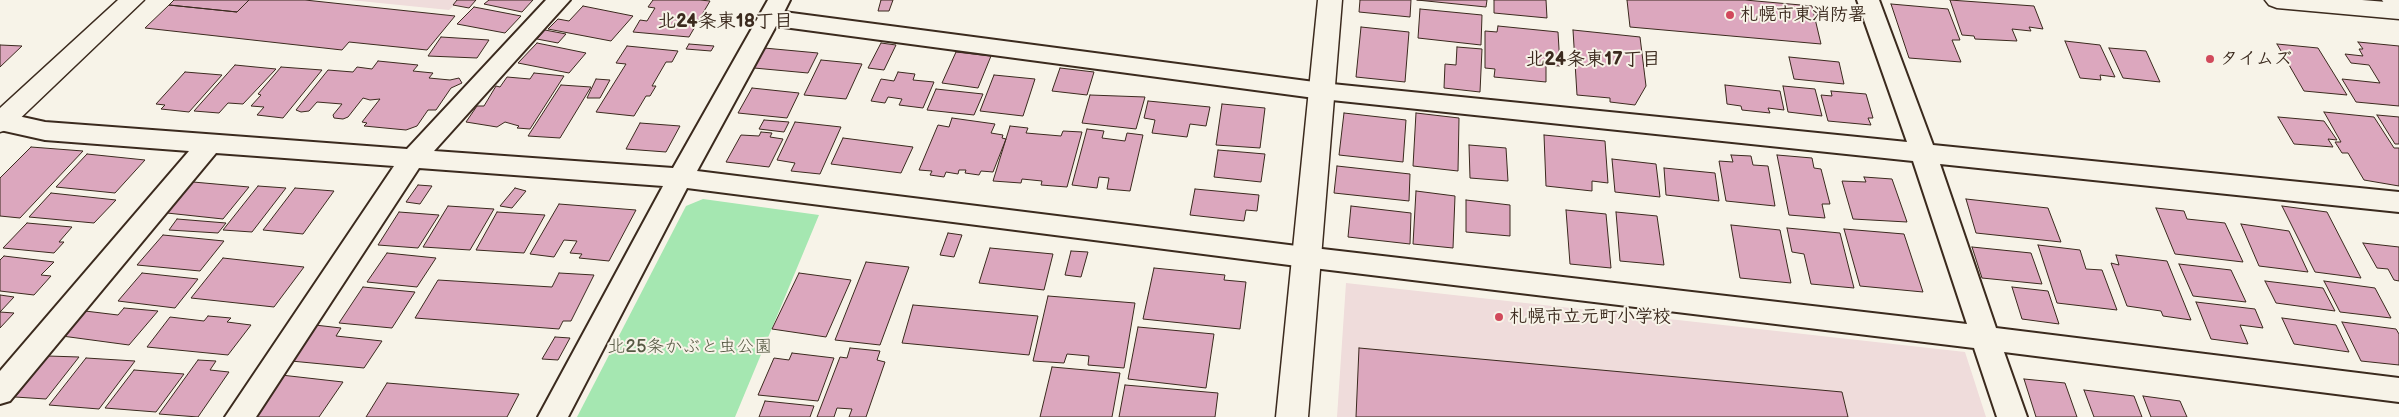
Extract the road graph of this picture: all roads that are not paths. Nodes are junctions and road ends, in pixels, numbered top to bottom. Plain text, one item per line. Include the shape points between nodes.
1 (132, 0) edge
2 (559, 0) edge
3 (1330, 0) edge
4 (1868, 0) edge
5 (2277, 0) edge
6 (2392, 0) edge
7 (774, 9) edge
8 (2399, 10) edge
9 (1322, 91) junction
10 (1, 122) edge
11 (210, 143) junction
12 (1923, 152) junction
13 (412, 159) junction
14 (680, 178) junction
15 (2399, 202) edge
16 (1305, 257) junction
17 (1985, 338) junction
18 (2399, 390) edge
19 (0, 392) edge
20 (240, 417) edge
21 (552, 417) edge
22 (1292, 417) edge
23 (2012, 417) edge

1 - 10 street
2 - 13 street
3 - 9 street
4 - 12 street
5 - 8 street
6 - 8 street
7 - 9 street
7 - 14 street
9 - 12 street
9 - 16 street
10 - 11 street via 45,131
11 - 13 street
11 - 19 street
12 - 15 street
12 - 17 street
13 - 14 street
13 - 20 street
14 - 16 street
14 - 21 street
16 - 17 street
16 - 22 street
17 - 18 street
17 - 23 street

